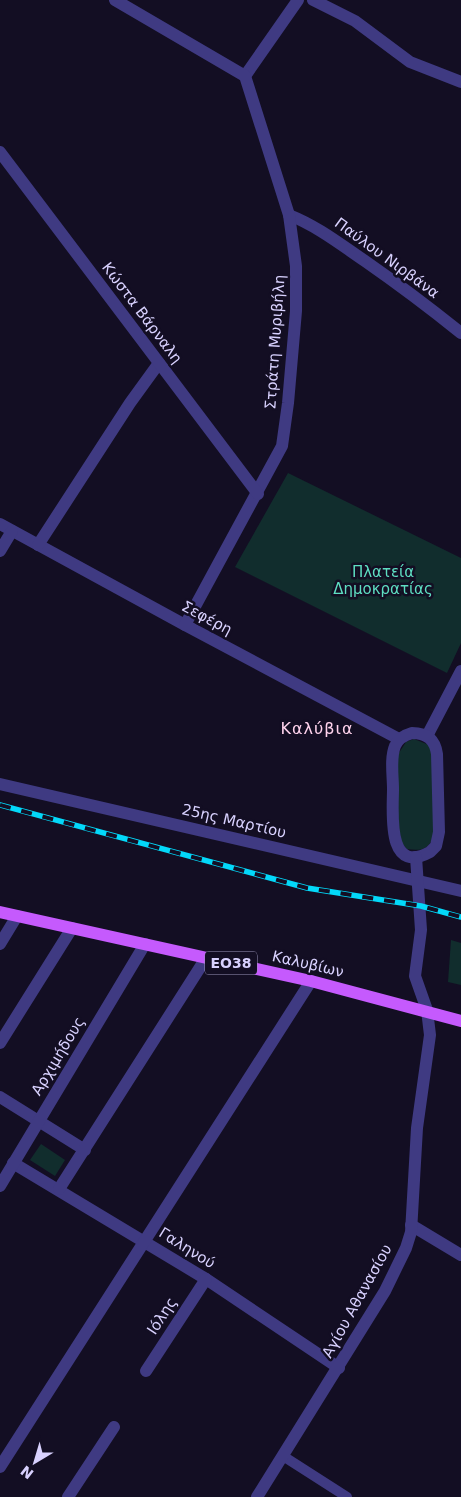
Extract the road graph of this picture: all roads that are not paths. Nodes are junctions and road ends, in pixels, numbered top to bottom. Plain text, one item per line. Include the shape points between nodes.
1 (115, 0) edge
2 (298, 0) edge
3 (313, 0) edge
4 (245, 76) junction
5 (461, 82) edge
6 (0, 152) edge
7 (289, 215) junction
8 (461, 333) edge
9 (159, 363) junction
10 (258, 494) junction
11 (0, 524) edge
12 (12, 530) junction
13 (38, 545) junction
14 (0, 552) edge
15 (185, 625) junction
16 (461, 671) edge
17 (427, 736) junction
18 (399, 739) junction
19 (0, 784) edge
20 (416, 857) junction
21 (419, 881) junction
22 (461, 891) edge
23 (0, 912) edge
24 (17, 916) junction
25 (72, 928) junction
26 (0, 944) edge
27 (145, 944) junction
28 (206, 958) junction
29 (311, 981) junction
30 (427, 1010) junction
31 (461, 1020) edge
32 (0, 1043) edge
33 (0, 1096) edge
34 (39, 1120) junction
35 (85, 1150) junction
36 (13, 1163) junction
37 (0, 1186) edge
38 (59, 1189) junction
39 (411, 1225) junction
40 (145, 1241) junction
41 (461, 1255) edge
42 (206, 1279) junction
43 (338, 1368) junction
44 (146, 1371) dead end
45 (114, 1427) dead end
46 (283, 1456) junction
47 (0, 1467) edge
48 (68, 1497) edge
49 (258, 1497) edge
50 (347, 1497) edge

1 - 4 street
2 - 4 street
3 - 5 street via 355,22 410,62
4 - 7 street, Στράτη Μυριβήλη
6 - 9 street, Κώστα Βάρναλη
7 - 8 street, Παύλου Νιρβάνα via 335,240
7 - 10 street, Στράτη Μυριβήλη via 296,266 296,311 286,426 282,446
9 - 10 street, Κώστα Βάρναλη
9 - 13 street
10 - 15 street, Στράτη Μυριβήλη
11 - 12 street, Σεφέρη
12 - 13 street, Σεφέρη
12 - 14 street
13 - 15 street, Σεφέρη
15 - 18 street, Σεφέρη
16 - 17 street
17 - 18 street via 412,732
17 - 20 street via 438,754 438,839 430,852
18 - 20 street via 393,752 394,840 402,852
19 - 21 street, 25ης Μαρτίου
20 - 21 street, Αγίου Αθανασίου
21 - 22 street, 25ης Μαρτίου
21 - 30 street, Αγίου Αθανασίου via 421,930 416,976
23 - 24 main road, Καλυβίων / ΕΟ38
24 - 25 main road, Καλυβίων / ΕΟ38
24 - 26 street
25 - 27 main road, Καλυβίων / ΕΟ38
25 - 32 street
27 - 28 main road, Καλυβίων / ΕΟ38
27 - 34 street, Αρχιμήδους
28 - 29 main road, Καλυβίων / ΕΟ38
28 - 35 street
29 - 30 main road, Καλυβίων / ΕΟ38
29 - 40 street
30 - 31 main road, Καλυβίων / ΕΟ38
30 - 39 street, Αγίου Αθανασίου via 430,1035 417,1128
33 - 34 street
34 - 35 street
34 - 36 street, Αρχιμήδους
35 - 38 street
36 - 37 street, Αρχιμήδους
36 - 38 street, Γαληνού
38 - 40 street, Γαληνού
39 - 41 street
39 - 43 street, Αγίου Αθανασίου via 406,1248 385,1292
40 - 42 street, Γαληνού
40 - 47 street
42 - 43 street, Γαληνού
42 - 44 street, Ιόλης
43 - 46 street, Αγίου Αθανασίου
45 - 48 street
46 - 49 street, Αγίου Αθανασίου
46 - 50 lane

